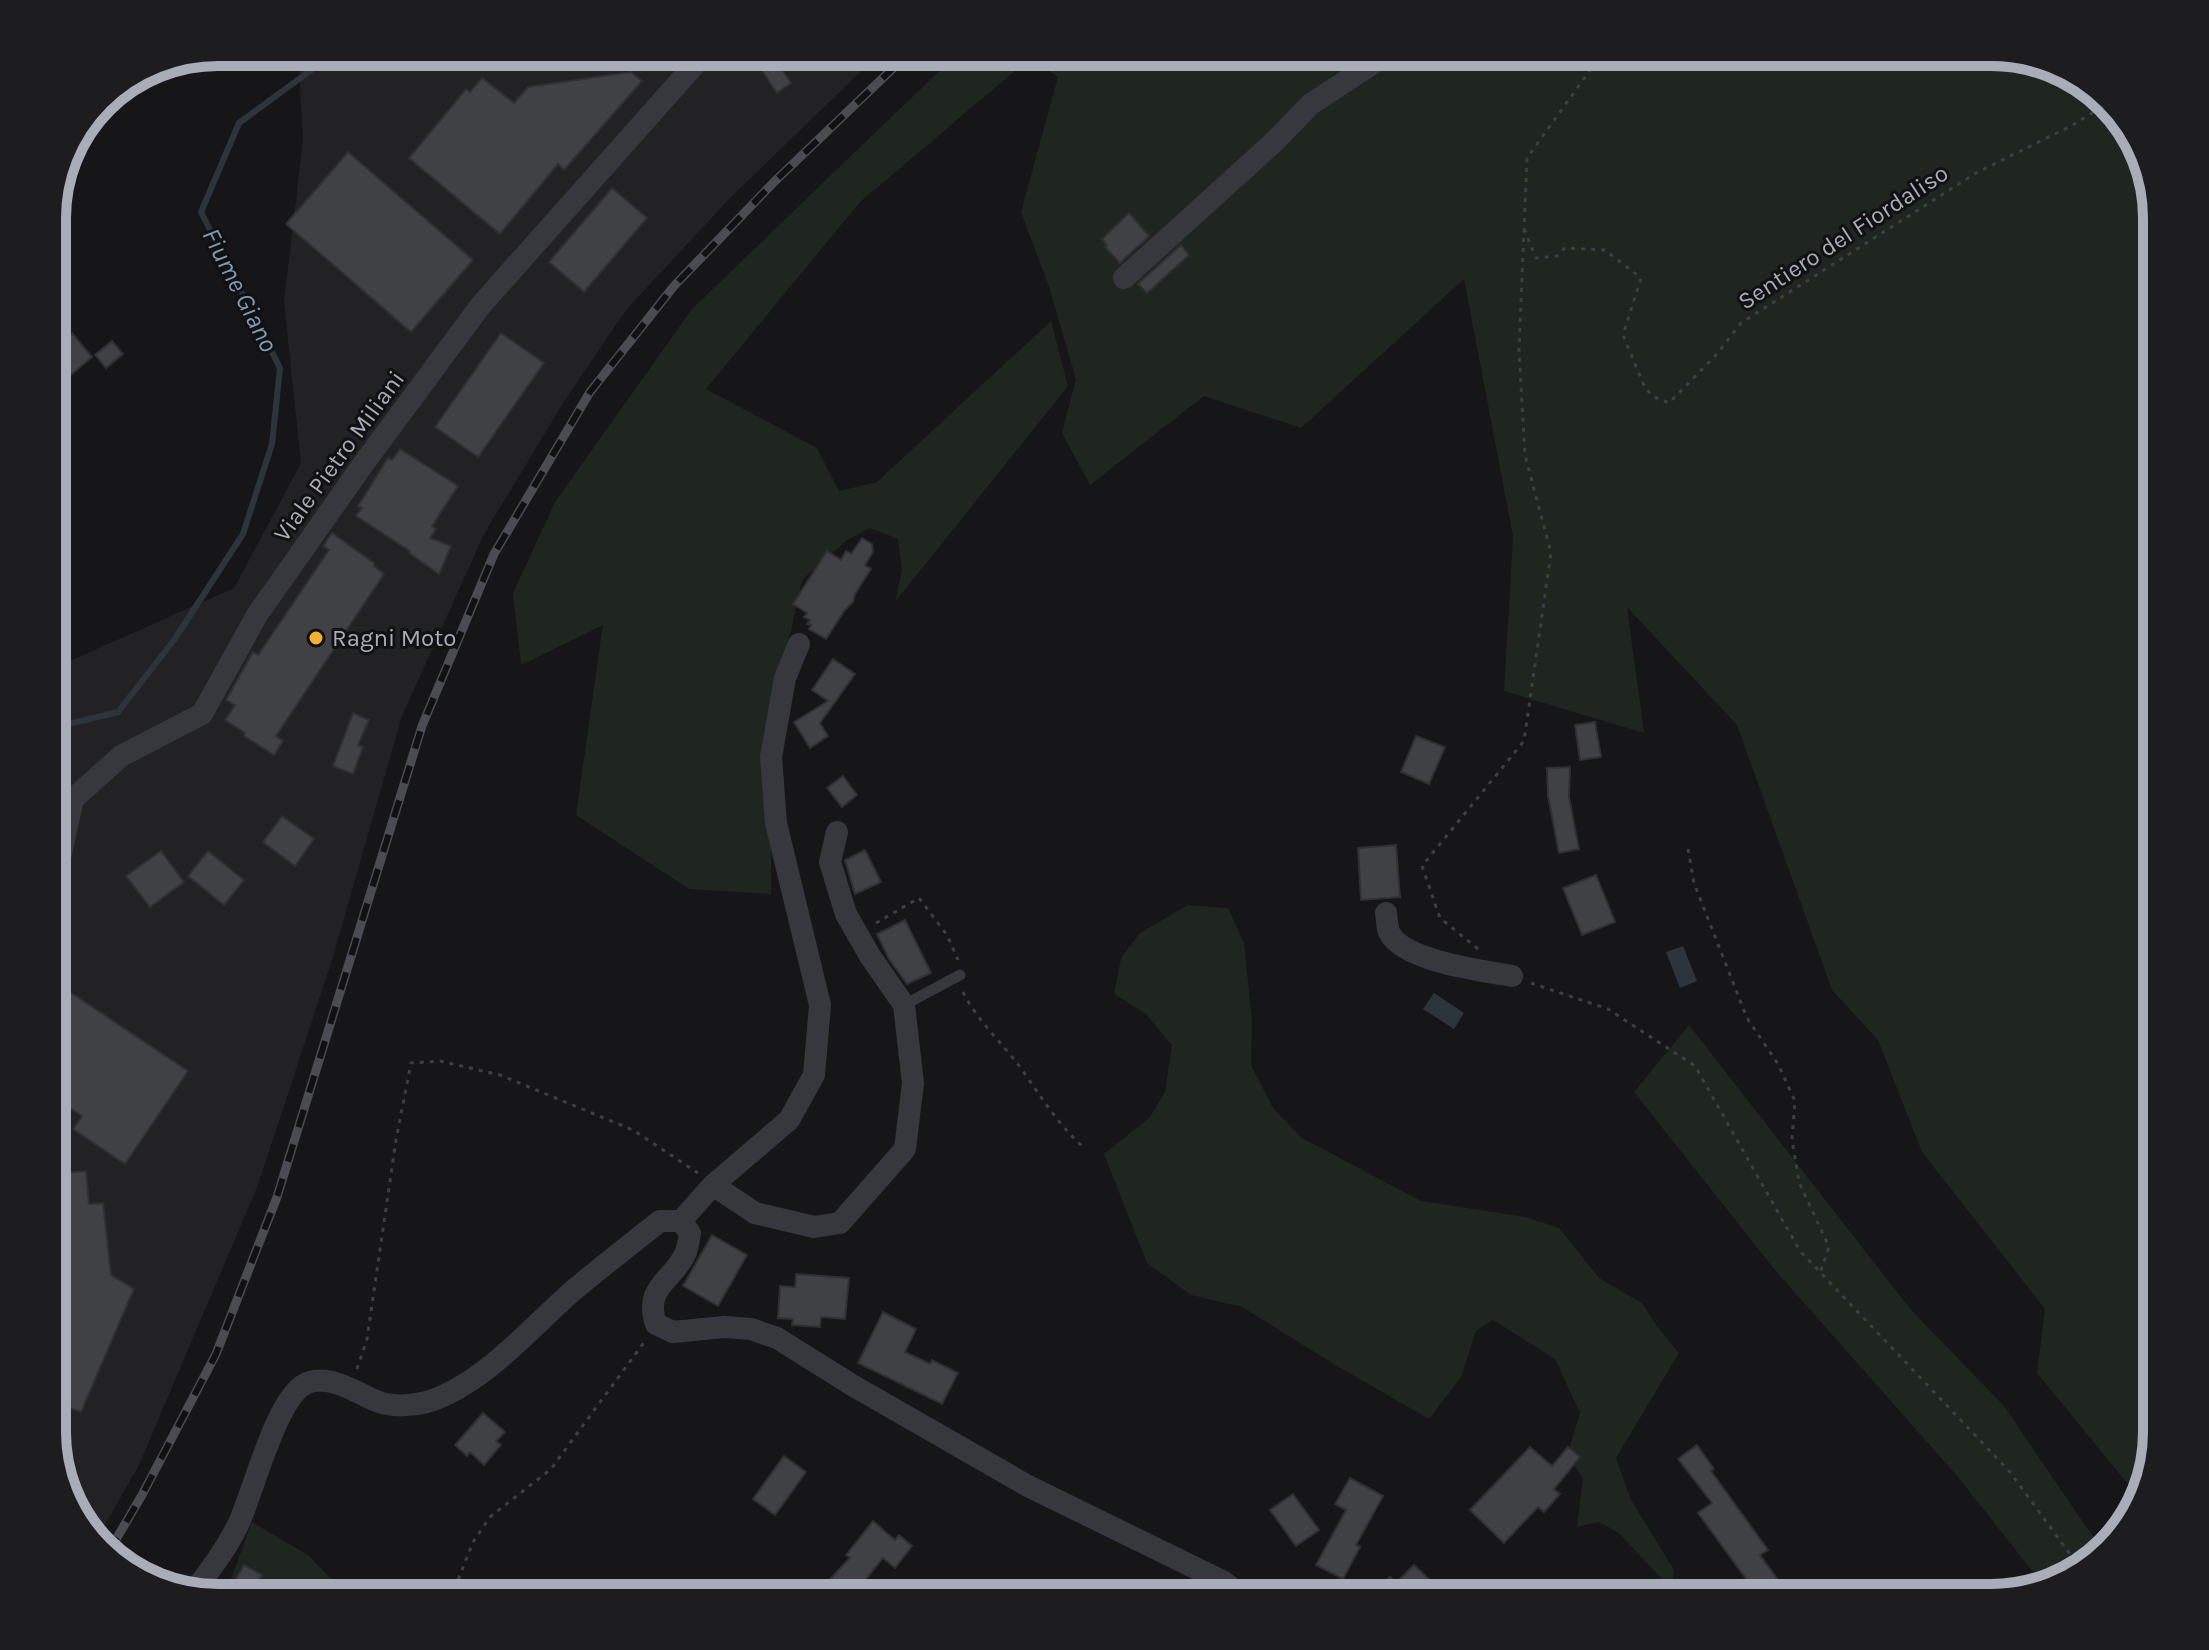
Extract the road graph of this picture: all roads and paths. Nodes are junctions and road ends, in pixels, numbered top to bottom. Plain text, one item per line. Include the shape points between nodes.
1 (694, 66) edge
2 (1369, 66) edge
3 (1593, 66) edge
4 (2098, 109) edge
5 (1524, 229) junction
6 (1124, 278) dead end
7 (799, 644) dead end
8 (66, 831) edge
9 (837, 832) dead end
10 (1688, 849) dead end
11 (1386, 913) dead end
12 (859, 933) junction
13 (960, 975) junction
14 (1512, 976) junction
15 (904, 1005) junction
16 (1082, 1146) dead end
17 (713, 1185) junction
18 (681, 1221) junction
19 (1820, 1273) junction
20 (656, 1324) junction
21 (350, 1388) junction
22 (2074, 1559) edge
23 (200, 1583) edge
24 (456, 1584) edge
25 (1227, 1584) edge

1 - 8 street, Viale Pietro Miliani via 481,305 257,615 202,714 121,756 73,799
2 - 6 street via 1311,104
3 - 5 path via 1527,158
4 - 5 path, Sentiero del Fiordaliso via 1976,173 1741,323 1669,403 1645,388 1623,335 1641,278 1605,250 1565,248 1557,256 1536,258
5 - 14 path via 1519,350 1525,455 1551,553 1524,741 1422,866 1440,918
7 - 17 street via 785,678 771,757 776,823 820,1005 814,1075 789,1120
9 - 12 street via 830,862 846,914
10 - 19 path via 1694,883 1747,1018 1795,1101 1792,1140 1799,1182 1829,1247
11 - 14 street via 1389,934 1404,947 1441,964
12 - 13 path via 919,898 947,935
12 - 15 street
13 - 15 lane
13 - 16 path via 963,994 1065,1131
14 - 19 path via 1608,1009 1695,1066 1800,1251
15 - 17 street via 913,1083 905,1149 840,1223 814,1227 755,1213
17 - 18 street
17 - 21 path via 633,1130 500,1075 440,1061 411,1063 367,1339
18 - 20 street via 690,1233 686,1254 659,1286 651,1309
18 - 21 street via 660,1221 476,1377 427,1401 401,1405
19 - 22 path via 2010,1472
20 - 24 path via 551,1469 490,1517 473,1542
20 - 25 street via 673,1332 724,1327 777,1338 1028,1486
21 - 23 street via 326,1381 305,1384 285,1403 239,1522

